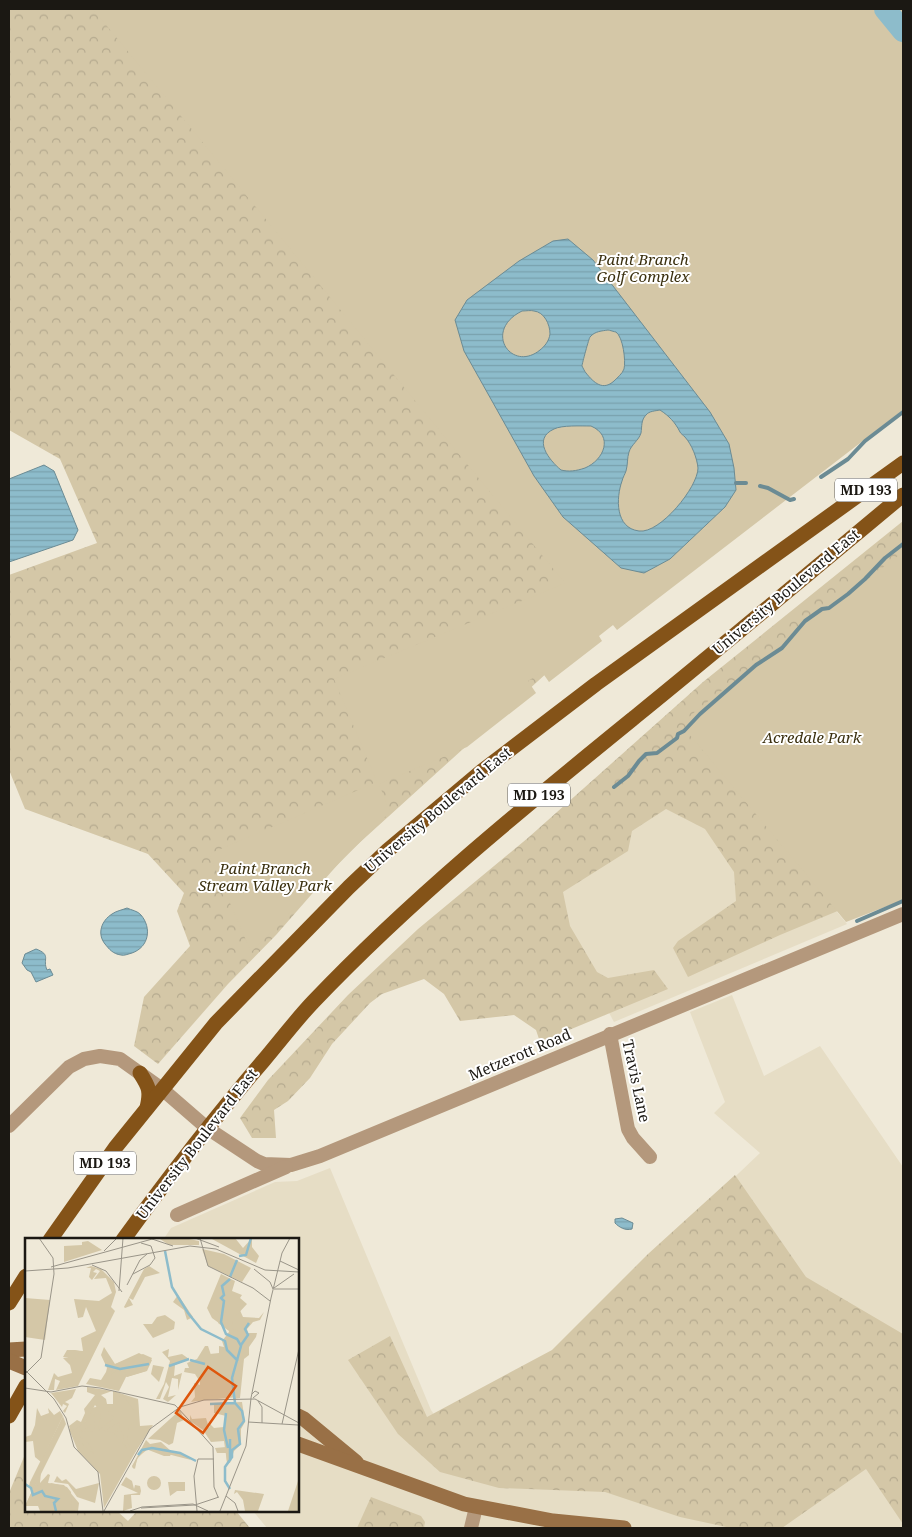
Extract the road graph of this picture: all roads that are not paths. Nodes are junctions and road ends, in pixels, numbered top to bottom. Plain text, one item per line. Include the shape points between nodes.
1 (903, 463) edge
2 (903, 496) edge
3 (903, 914) edge
4 (610, 1034) junction
5 (140, 1073) junction
6 (162, 1089) junction
7 (147, 1108) junction
8 (9, 1126) edge
9 (207, 1128) junction
10 (650, 1157) dead end
11 (291, 1165) junction
12 (177, 1215) dead end
13 (51, 1238) edge
14 (124, 1238) edge
15 (25, 1278) edge
16 (9, 1303) edge
17 (25, 1349) edge
18 (9, 1350) edge
19 (9, 1361) edge
20 (25, 1368) edge
21 (25, 1388) edge
22 (9, 1416) edge
23 (299, 1416) edge
24 (299, 1444) edge
25 (365, 1469) junction
26 (476, 1507) junction
27 (471, 1528) edge
28 (624, 1528) edge

1 - 6 main road, University Boulevard East / MD 193 via 596,684 417,824 349,886 216,1023
2 - 9 main road, University Boulevard East / MD 193 via 448,872 312,1004
3 - 4 street, Metzerott Road
4 - 10 street, Travis Lane via 628,1129
4 - 11 street, Metzerott Road via 320,1156
5 - 6 street, Metzerott Road
5 - 7 main road via 148,1084
5 - 8 street, Metzerott Road via 120,1059 100,1056 84,1059 69,1067
6 - 7 main road, University Boulevard East / MD 193
6 - 9 street, Metzerott Road
7 - 13 main road, University Boulevard East / MD 193
9 - 11 street, Metzerott Road via 257,1161
9 - 14 main road, University Boulevard East / MD 193
11 - 12 street
15 - 16 main road
17 - 18 street
19 - 20 street
21 - 22 main road
23 - 25 street
24 - 25 street
25 - 26 street
26 - 27 street
26 - 28 street via 553,1521

